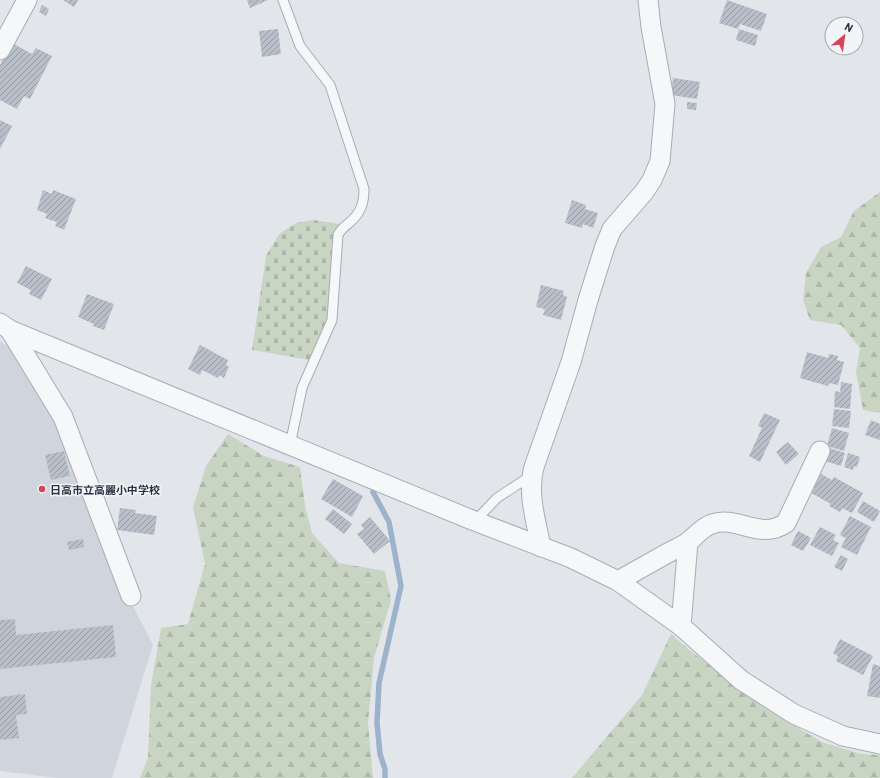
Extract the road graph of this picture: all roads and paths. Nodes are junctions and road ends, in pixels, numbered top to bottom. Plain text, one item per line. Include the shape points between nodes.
1 (27, 0) edge
2 (283, 0) edge
3 (648, 0) edge
4 (0, 50) edge
5 (5, 327) edge
6 (290, 445) junction
7 (820, 451) dead end
8 (532, 475) junction
9 (475, 521) junction
10 (688, 542) junction
11 (541, 547) junction
12 (618, 581) junction
13 (131, 596) dead end
14 (681, 626) junction
15 (880, 744) edge

1 - 4 street
2 - 6 lane via 300,46 330,85 364,189 364,201 358,214 338,235 332,320 302,388
3 - 8 street via 665,104 660,161 652,180 612,229 605,246 571,362
5 - 6 street
5 - 13 street via 63,417
6 - 9 street
7 - 10 street via 786,523 779,528 769,530 730,522 712,523
8 - 9 lane via 497,498
8 - 11 street via 532,501
9 - 11 street
10 - 12 street
10 - 14 street
11 - 12 street via 571,558
12 - 14 street
14 - 15 street via 741,680 794,714 843,736

